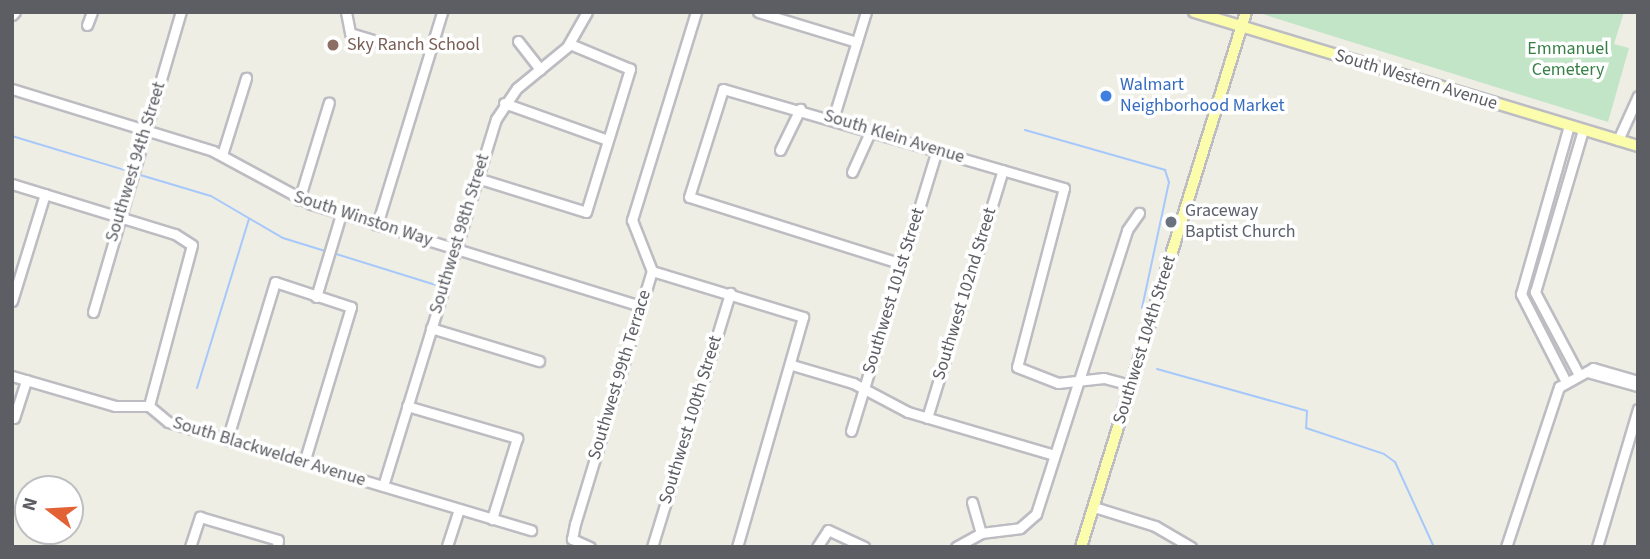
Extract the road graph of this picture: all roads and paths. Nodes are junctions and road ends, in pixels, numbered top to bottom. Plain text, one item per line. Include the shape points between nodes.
1 (92, 12) edge
2 (181, 12) edge
3 (346, 12) edge
4 (442, 12) edge
5 (587, 12) edge
6 (696, 12) edge
7 (758, 12) edge
8 (866, 12) edge
9 (1195, 12) edge
10 (1246, 12) edge
11 (87, 25) dead end
12 (1242, 26) junction
13 (518, 41) dead end
14 (380, 42) dead end
15 (857, 43) junction
16 (570, 44) junction
17 (540, 69) junction
18 (246, 78) dead end
19 (12, 89) edge
20 (1638, 96) edge
21 (329, 102) dead end
22 (504, 103) junction
23 (800, 109) junction
24 (833, 118) junction
25 (1569, 125) junction
26 (145, 130) junction
27 (871, 130) junction
28 (1583, 130) junction
29 (608, 140) junction
30 (1618, 140) junction
31 (1638, 146) edge
32 (780, 150) dead end
33 (937, 150) junction
34 (222, 155) junction
35 (1003, 170) junction
36 (852, 172) dead end
37 (477, 178) junction
38 (12, 184) edge
39 (45, 194) junction
40 (299, 200) junction
41 (1139, 213) dead end
42 (341, 214) junction
43 (118, 216) junction
44 (377, 225) junction
45 (455, 249) junction
46 (902, 264) junction
47 (652, 271) junction
48 (730, 293) junction
49 (316, 297) junction
50 (12, 301) edge
51 (641, 306) junction
52 (93, 312) dead end
53 (431, 328) junction
54 (539, 361) dead end
55 (792, 365) junction
56 (1582, 372) junction
57 (12, 376) edge
58 (26, 380) junction
59 (1565, 380) junction
60 (1076, 384) junction
61 (1638, 384) edge
62 (1131, 385) junction
63 (864, 388) junction
64 (149, 406) junction
65 (407, 406) junction
66 (1638, 409) edge
67 (14, 418) dead end
68 (927, 418) junction
69 (851, 431) dead end
70 (227, 440) junction
71 (1054, 455) junction
72 (304, 463) junction
73 (383, 486) junction
74 (972, 502) dead end
75 (1094, 507) junction
76 (459, 509) junction
77 (492, 519) junction
78 (531, 530) dead end
79 (981, 533) junction
80 (278, 543) edge
81 (190, 547) edge
82 (447, 547) edge
83 (590, 547) edge
84 (652, 547) edge
85 (737, 547) edge
86 (817, 547) edge
87 (864, 547) edge
88 (957, 547) edge
89 (1081, 547) edge
90 (1191, 547) edge
91 (1506, 547) edge
92 (1597, 547) edge

1 - 11 street
2 - 26 street, Southwest 94th Street
3 - 14 street via 350,33
4 - 44 street
5 - 16 street, Southwest 98th Street
6 - 47 street, Southwest 99th Terrace via 631,225
7 - 15 street
8 - 15 street
9 - 12 main road, South Western Avenue
10 - 12 main road, Southwest 104th Street
12 - 25 main road, South Western Avenue
12 - 62 main road, Southwest 104th Street
13 - 17 street
15 - 24 street
16 - 17 street, Southwest 98th Street
16 - 29 street via 629,69
17 - 22 street, Southwest 98th Street
18 - 34 street
19 - 26 street, South Winston Way
20 - 30 street
21 - 40 street
22 - 29 street
22 - 37 street, Southwest 98th Street
23 - 24 street, South Klein Avenue
23 - 32 street
23 - 46 street, South Klein Avenue via 723,89 689,197
24 - 27 street, South Klein Avenue
25 - 28 main road, South Western Avenue
25 - 59 street via 1521,294
26 - 34 street, South Winston Way
26 - 43 street, Southwest 94th Street
27 - 33 street, South Klein Avenue
27 - 36 street
28 - 30 main road, South Western Avenue
28 - 56 street via 1535,292
29 - 37 street via 586,212
30 - 31 main road, South Western Avenue
33 - 35 street, South Klein Avenue
33 - 46 street, Southwest 101st Street
34 - 40 street, South Winston Way
35 - 60 street, South Klein Avenue via 1064,188 1017,367 1050,382
35 - 68 street, Southwest 102nd Street
37 - 45 street, Southwest 98th Street
38 - 39 street
39 - 43 street
39 - 50 street
40 - 42 street, South Winston Way
41 - 60 street via 1127,230
42 - 44 street, South Winston Way
42 - 49 street
43 - 52 street, Southwest 94th Street
43 - 64 street via 190,243 193,261
44 - 45 street, South Winston Way
45 - 51 street, South Winston Way
45 - 53 street, Southwest 98th Street
46 - 63 street, Southwest 101st Street
47 - 48 street
47 - 51 street, Southwest 99th Terrace
48 - 55 street via 803,317
48 - 84 street, Southwest 100th Street
49 - 70 street via 275,282
49 - 72 street via 351,307
51 - 83 street, Southwest 99th Terrace via 572,539
53 - 54 street
53 - 65 street, Southwest 98th Street
55 - 63 street
55 - 85 street
56 - 59 street
56 - 61 street
57 - 58 street
58 - 64 street via 115,406
58 - 67 street
59 - 91 street via 1549,405
60 - 62 street via 1104,378
60 - 71 street
62 - 75 main road, Southwest 104th Street
63 - 68 street
63 - 69 street, Southwest 101st Street
64 - 70 street, South Blackwelder Avenue via 168,422
65 - 73 street, Southwest 98th Street
65 - 77 street via 517,438
66 - 92 street
68 - 71 street
70 - 72 street, South Blackwelder Avenue
71 - 79 street via 1030,523
72 - 73 street, South Blackwelder Avenue
73 - 76 street, South Blackwelder Avenue
74 - 79 street
75 - 89 main road, Southwest 104th Street
75 - 90 street via 1155,526
76 - 77 street, South Blackwelder Avenue
76 - 82 street
77 - 78 street, South Blackwelder Avenue
79 - 88 street
80 - 81 street via 200,517
86 - 87 street via 828,530

